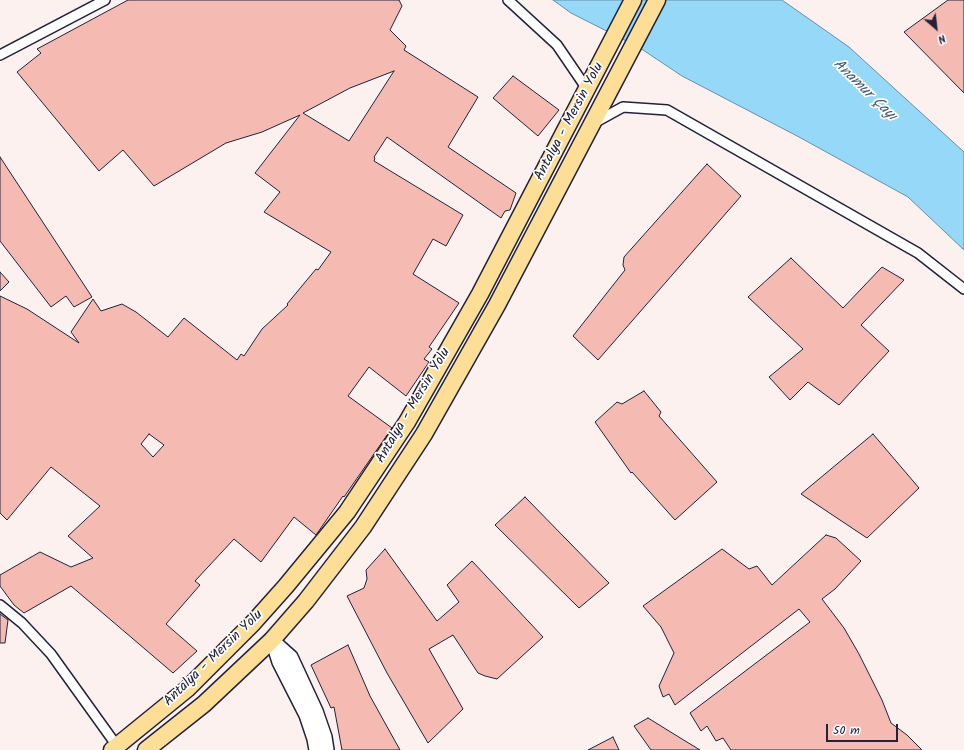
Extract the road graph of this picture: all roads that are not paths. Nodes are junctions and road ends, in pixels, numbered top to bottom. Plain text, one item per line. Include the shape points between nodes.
1 (105, 0) edge
2 (508, 0) edge
3 (633, 0) edge
4 (657, 0) edge
5 (0, 55) edge
6 (590, 84) junction
7 (591, 125) junction
8 (964, 289) edge
9 (0, 605) edge
10 (254, 623) junction
11 (272, 640) junction
12 (114, 748) edge
13 (146, 750) edge
14 (316, 750) edge
15 (327, 750) edge

1 - 5 street
2 - 6 street via 557,45
3 - 6 highway, Antalya - Mersin Yolu
4 - 7 highway, Antalya - Mersin Yolu
6 - 10 highway, Antalya - Mersin Yolu via 484,287 407,422 347,512
7 - 8 street via 623,107 667,110 918,253
7 - 11 highway, Antalya - Mersin Yolu via 497,305 424,434 363,527 306,601
9 - 12 street via 52,654
10 - 11 highway
10 - 12 highway, Antalya - Mersin Yolu via 187,689
11 - 13 highway, Antalya - Mersin Yolu via 204,704
11 - 14 street via 279,662 306,715
11 - 15 street via 291,656 316,711

